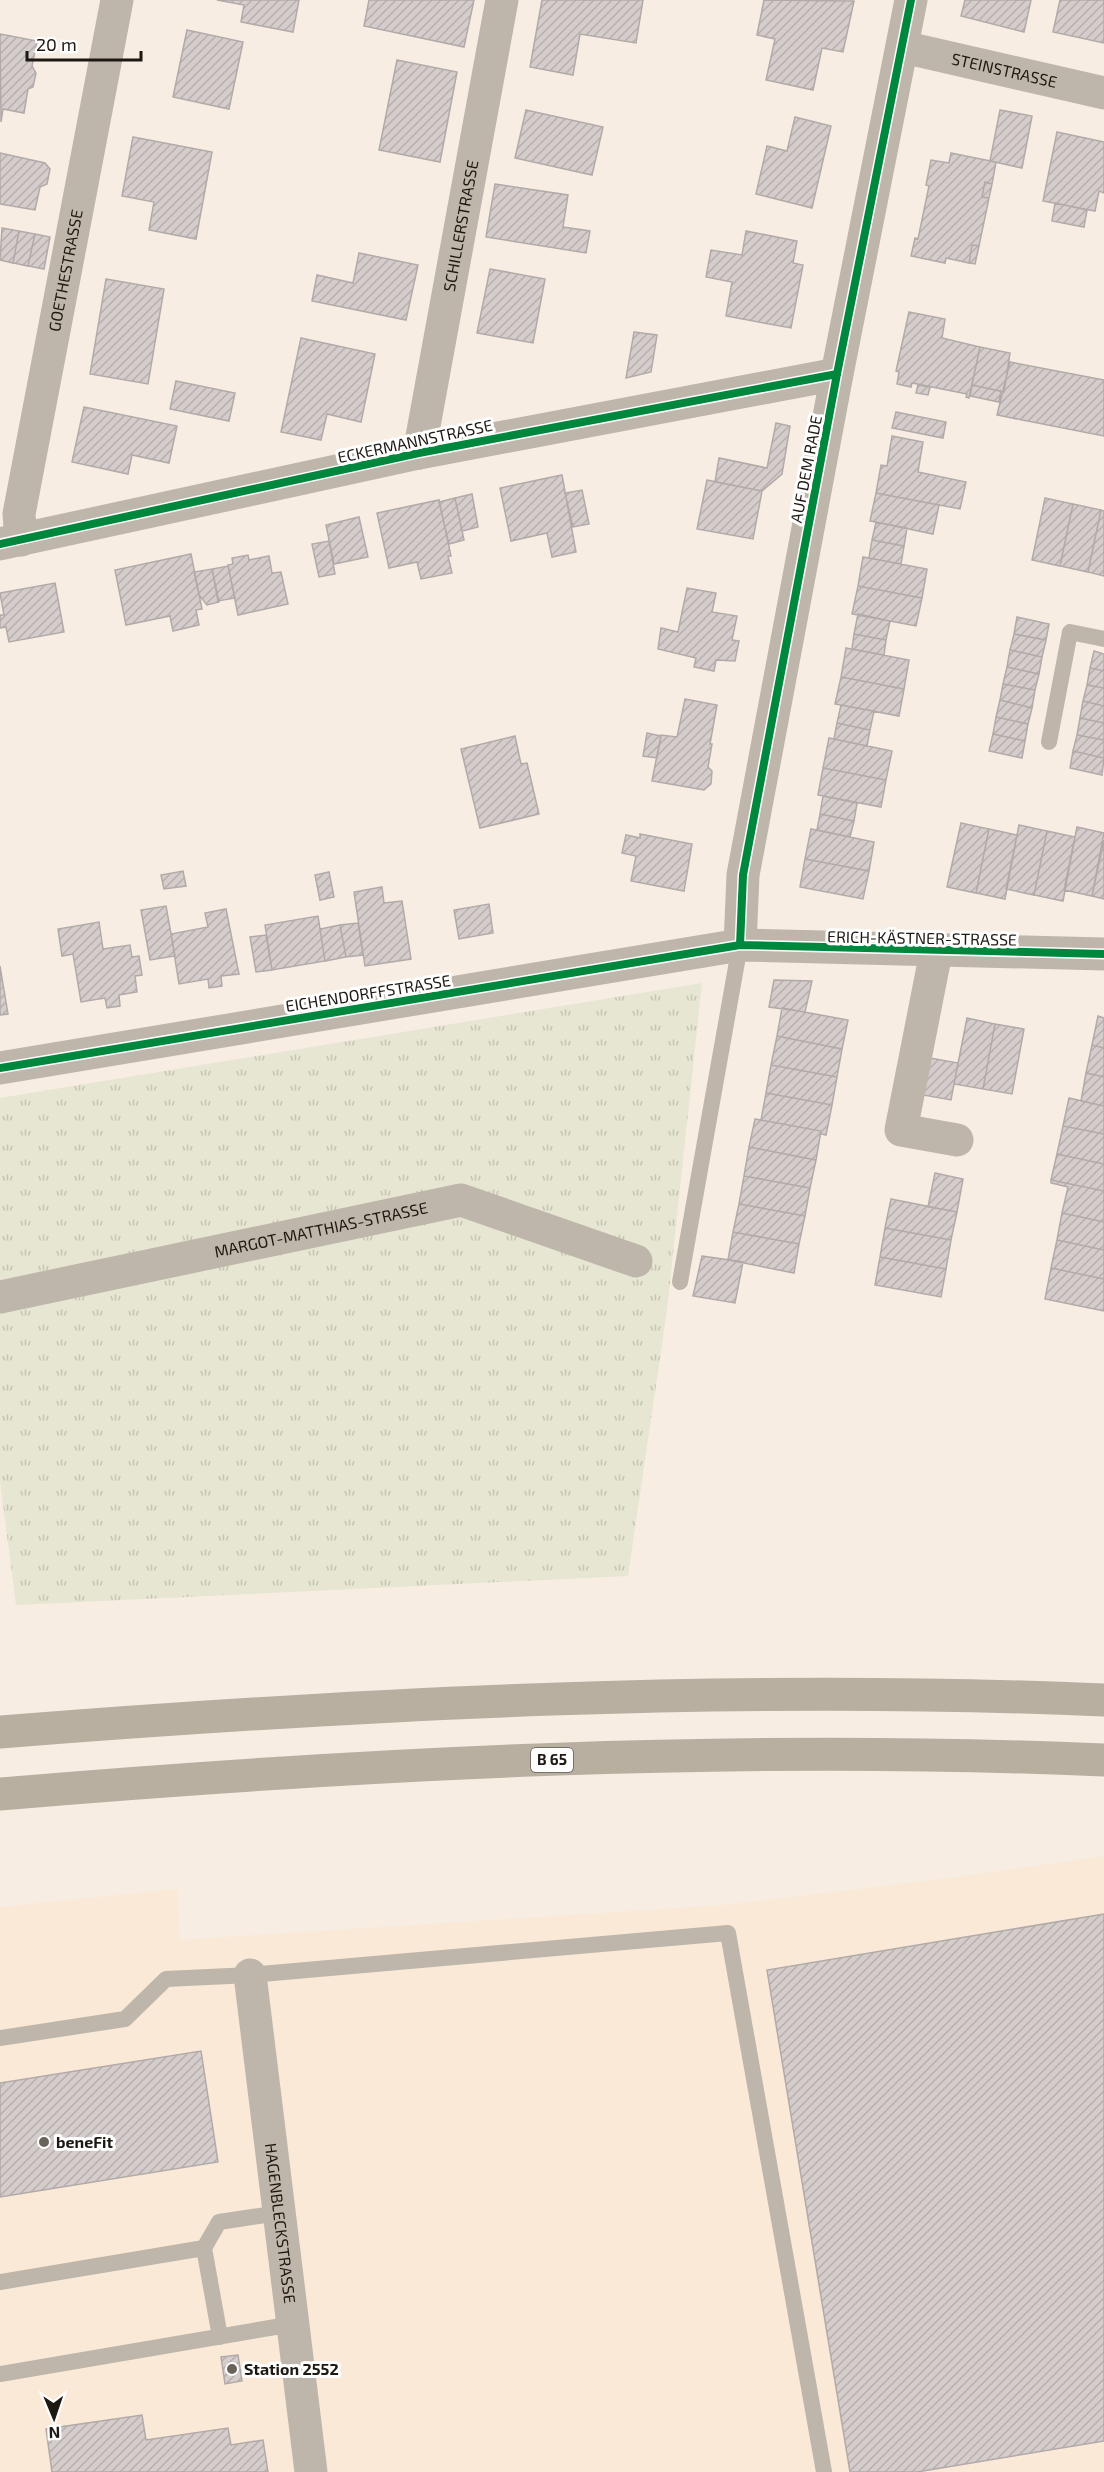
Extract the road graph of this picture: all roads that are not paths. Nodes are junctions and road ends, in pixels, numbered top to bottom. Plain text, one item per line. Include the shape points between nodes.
1 (117, 0) edge
2 (502, 0) edge
3 (911, 0) edge
4 (903, 47) junction
5 (1104, 93) edge
6 (837, 374) junction
7 (419, 453) junction
8 (10, 542) edge
9 (1104, 639) edge
10 (1049, 742) dead end
11 (740, 945) junction
12 (936, 952) junction
13 (1104, 954) edge
14 (0, 1068) edge
15 (957, 1140) dead end
16 (636, 1262) dead end
17 (680, 1282) dead end
18 (0, 1297) edge
19 (1104, 1700) edge
20 (0, 1732) edge
21 (1104, 1760) edge
22 (0, 1794) edge
23 (250, 1975) junction
24 (0, 2038) edge
25 (279, 2214) junction
26 (204, 2248) junction
27 (0, 2282) edge
28 (293, 2324) junction
29 (220, 2337) junction
30 (0, 2374) edge
31 (311, 2472) edge
32 (824, 2472) edge

1 - 8 street, GOETHESTRASSE via 19,514
2 - 7 street, SCHILLERSTRASSE
3 - 4 street, AUF DEM RADE
4 - 5 street, STEINSTRASSE
4 - 6 street, AUF DEM RADE
6 - 7 street, ECKERMANNSTRASSE
6 - 11 street, AUF DEM RADE via 743,875
7 - 8 street, ECKERMANNSTRASSE
9 - 10 lane via 1070,632
11 - 12 street, ERICH-KÄSTNER-STRASSE
11 - 14 street, EICHENDORFFSTRASSE
11 - 17 lane
12 - 13 street, ERICH-KÄSTNER-STRASSE
12 - 15 street, ERICH-KÄSTNER-STRASSE via 901,1130
16 - 18 street, MARGOT-MATTHIAS-STRASSE via 461,1200
19 - 20 highway via 993,1696 640,1696 359,1706
21 - 22 highway, B 65 via 993,1755 642,1756 359,1768
23 - 24 lane via 166,1979 125,2019
23 - 25 street, HAGENBLECKSTRASSE
23 - 32 lane via 728,1933
25 - 26 lane via 219,2222
25 - 28 street, HAGENBLECKSTRASSE
26 - 27 lane
26 - 29 lane
28 - 29 lane
28 - 31 street, HAGENBLECKSTRASSE
29 - 30 lane

